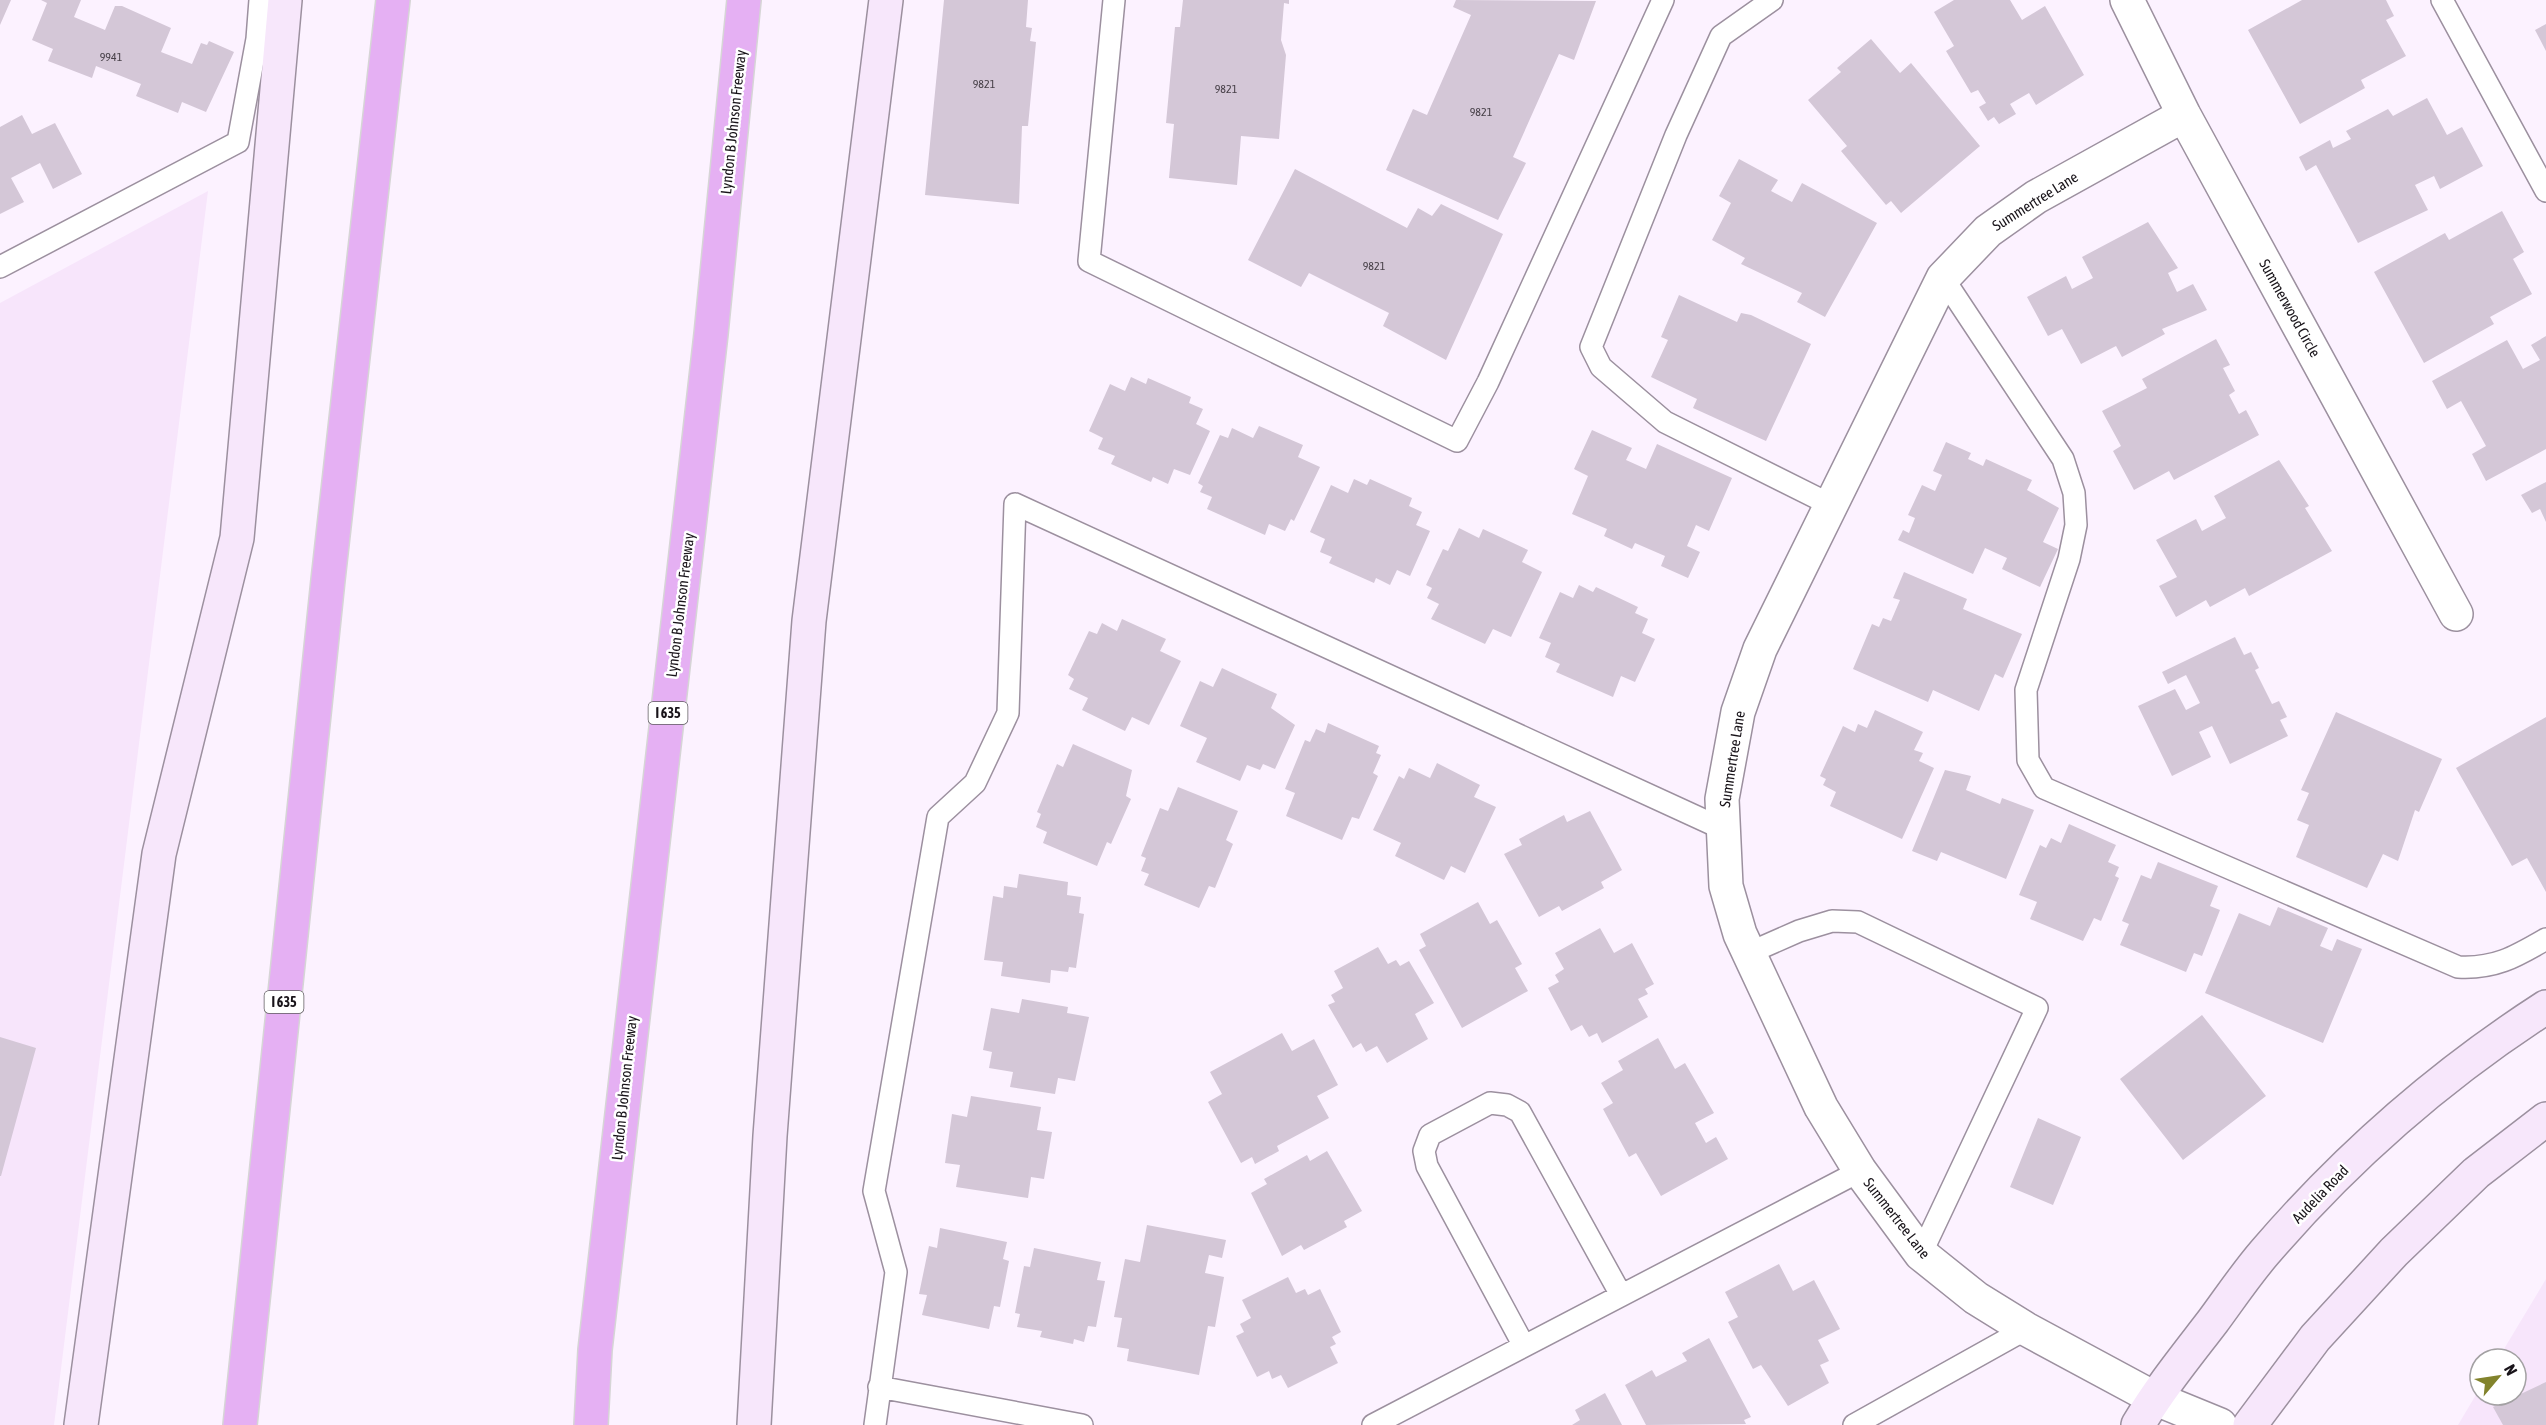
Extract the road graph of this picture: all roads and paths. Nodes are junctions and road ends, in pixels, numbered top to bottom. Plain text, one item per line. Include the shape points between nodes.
1 (260, 0) edge
2 (285, 0) edge
3 (393, 0) edge
4 (744, 0) edge
5 (763, 0) edge
6 (886, 0) edge
7 (1114, 0) edge
8 (1663, 0) edge
9 (1772, 0) edge
10 (2127, 0) edge
11 (2442, 0) edge
12 (734, 114) junction
13 (2184, 115) junction
14 (2546, 191) edge
15 (0, 267) edge
16 (1943, 278) junction
17 (1831, 505) junction
18 (2456, 614) dead end
19 (1723, 830) junction
20 (2546, 939) edge
21 (1749, 953) junction
22 (2546, 1007) edge
23 (2546, 1119) edge
24 (1860, 1171) junction
25 (1921, 1254) junction
26 (1621, 1295) junction
27 (2026, 1329) junction
28 (1524, 1347) junction
29 (879, 1387) junction
30 (2146, 1412) edge
31 (81, 1425) edge
32 (240, 1425) edge
33 (591, 1425) edge
34 (754, 1425) edge
35 (875, 1425) edge
36 (1082, 1425) edge
37 (1373, 1425) edge
38 (1854, 1425) edge
39 (2220, 1425) edge
40 (2250, 1425) edge

1 - 15 lane via 257,39 238,142
2 - 31 main road via 237,538 159,854
3 - 32 highway, I 635
4 - 12 highway, Lyndon B Johnson Freeway / I 635
5 - 12 highway
6 - 34 main road via 809,621 770,1136
7 - 8 lane via 1089,261 1457,441 1503,350
9 - 17 lane via 1721,36 1676,135 1591,347 1601,367 1665,422
10 - 13 street, Summerwood Circle
11 - 14 lane
12 - 33 highway, Lyndon B Johnson Freeway / I 635 via 596,1338
13 - 16 street, Summertree Lane via 2036,197 1988,231
13 - 18 street, Summerwood Circle
16 - 17 street, Summertree Lane
16 - 20 lane via 2063,459 2074,493 2076,525 2069,559 2026,690 2028,760 2044,788 2458,967 2481,968 2516,957
17 - 19 street, Summertree Lane via 1760,649 1738,712 1722,799
19 - 21 street, Summertree Lane via 1726,886
19 - 29 lane via 1015,504 1008,713 975,783 938,817 874,1191 896,1272
21 - 24 street, Summertree Lane via 1821,1107
21 - 25 lane via 1832,921 1858,922 2037,1008
22 - 30 main road, Audelia Road via 2422,1097 2329,1183 2265,1253
23 - 40 main road via 2476,1173 2394,1252 2315,1338
24 - 25 street, Summertree Lane
24 - 26 lane
25 - 27 street, Summertree Lane via 1976,1298
26 - 28 lane
26 - 28 lane via 1520,1112 1490,1103 1430,1135 1424,1151 1427,1166
27 - 30 street, Summertree Lane
27 - 38 lane
28 - 37 lane
29 - 35 lane
29 - 36 lane
30 - 39 street, Summertree Lane

